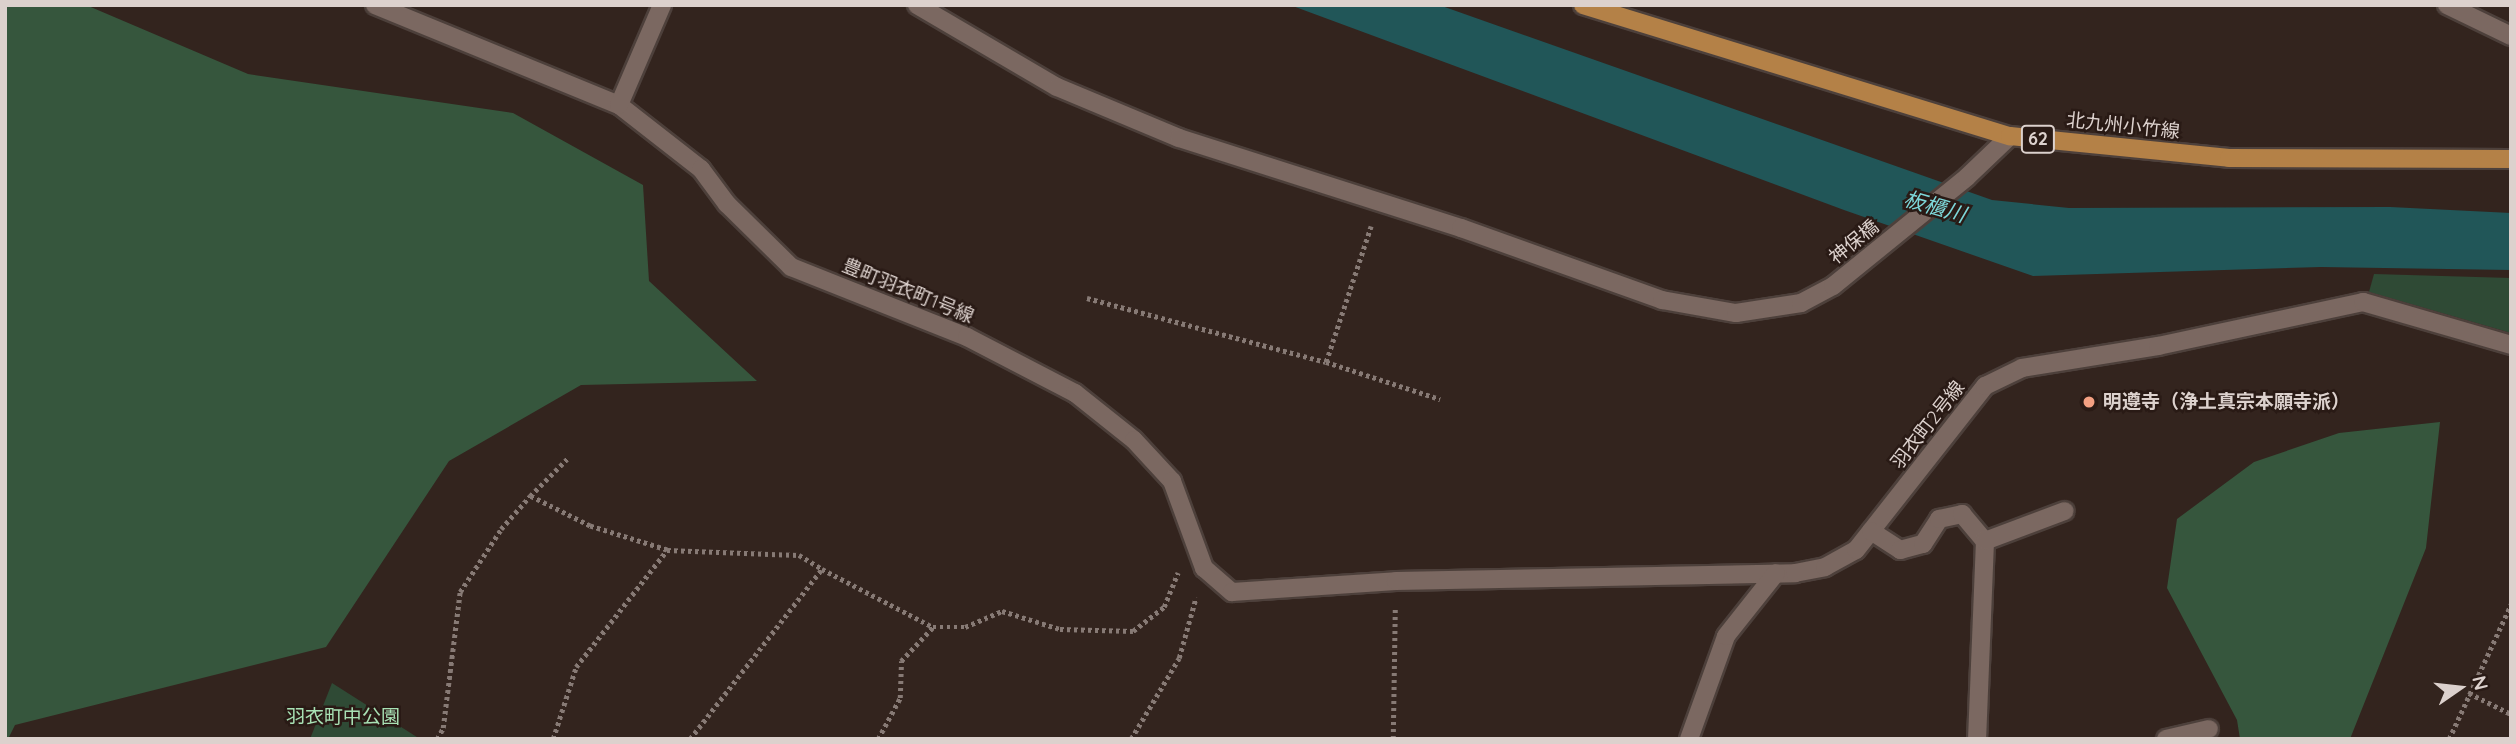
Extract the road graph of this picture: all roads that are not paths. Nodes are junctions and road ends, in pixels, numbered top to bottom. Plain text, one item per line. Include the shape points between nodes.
1 (375, 5) edge
2 (662, 5) edge
3 (917, 5) edge
4 (1585, 5) edge
5 (2448, 5) edge
6 (2511, 36) edge
7 (619, 105) junction
8 (2010, 136) junction
9 (2511, 159) edge
10 (2511, 345) edge
11 (2064, 511) dead end
12 (1871, 531) junction
13 (1985, 541) junction
14 (1776, 573) junction
15 (1396, 581) joint
16 (2209, 729) dead end
17 (1689, 739) edge
18 (1977, 739) edge
19 (2166, 739) edge

1 - 7 street, 豊町羽衣町1号線
2 - 7 street
3 - 8 street, 神保橋 via 1057,87 1180,138 1662,300 1736,313 1801,303 1833,286
4 - 8 main road, 北九州小竹線 / 62
5 - 6 street
7 - 15 street, 豊町羽衣町1号線 via 701,169 727,204 791,267 967,337 1075,393 1134,440 1172,481 1204,568 1232,592
8 - 9 main road, 北九州小竹線 / 62 via 2229,158
10 - 12 street, 羽衣町2号線 via 2362,302 2158,346 2022,368 1985,386
11 - 13 street
12 - 13 street via 1900,551 1923,544 1939,519 1962,514
12 - 14 street, 羽衣町2号線 via 1856,550 1825,567
13 - 18 street
14 - 15 street, 羽衣町2号線
14 - 17 street via 1726,636
16 - 19 street

